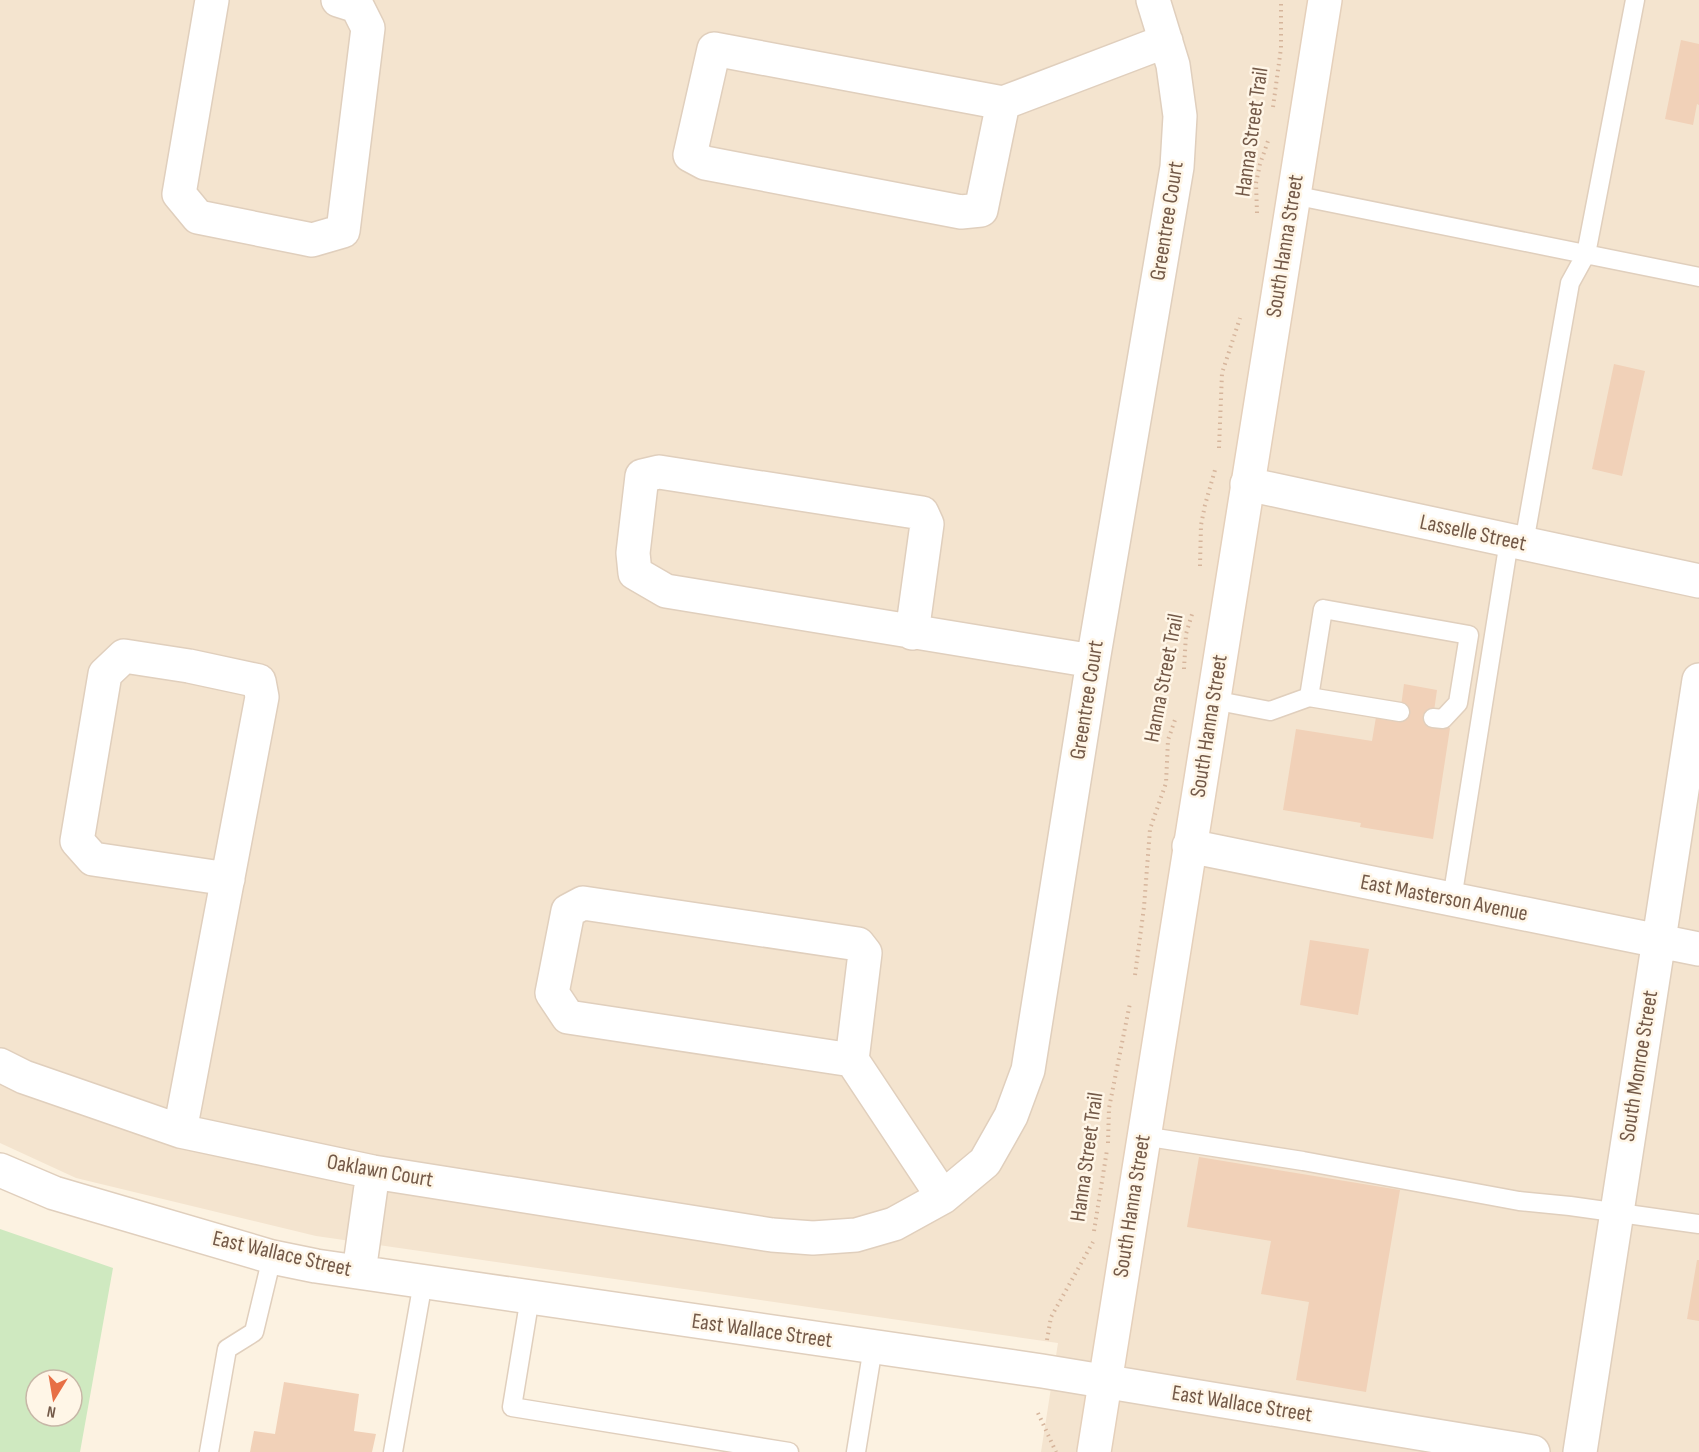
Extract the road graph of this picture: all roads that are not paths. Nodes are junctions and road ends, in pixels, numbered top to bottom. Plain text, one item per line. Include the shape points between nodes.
1 (212, 0) edge
2 (338, 0) edge
3 (1153, 0) edge
4 (1325, 0) edge
5 (1635, 0) edge
6 (1166, 41) junction
7 (1003, 103) junction
8 (1293, 195) junction
9 (1586, 254) junction
10 (1699, 277) edge
11 (1247, 484) junction
12 (1517, 542) junction
13 (1699, 581) edge
14 (912, 633) junction
15 (1094, 661) junction
16 (1699, 680) edge
17 (1309, 697) junction
18 (1213, 700) junction
19 (1400, 712) dead end
20 (1433, 718) dead end
21 (1189, 846) junction
22 (228, 879) junction
23 (1452, 899) junction
24 (1659, 941) junction
25 (1699, 949) edge
26 (852, 1060) junction
27 (0, 1065) edge
28 (180, 1131) junction
29 (1143, 1136) junction
30 (0, 1170) edge
31 (373, 1172) junction
32 (943, 1197) junction
33 (1617, 1212) junction
34 (1699, 1224) edge
35 (772, 1234) joint
36 (272, 1257) junction
37 (359, 1272) junction
38 (423, 1282) junction
39 (530, 1297) junction
40 (873, 1347) junction
41 (1104, 1381) junction
42 (209, 1452) edge
43 (393, 1452) edge
44 (789, 1452) edge
45 (856, 1452) edge
46 (1094, 1452) edge
47 (1533, 1452) edge
48 (1580, 1452) edge

1 - 2 street via 179,194 198,217 312,240 343,231 368,27 357,6
3 - 6 street, Greentree Court
4 - 8 street, South Hanna Street
5 - 9 lane
6 - 7 street
6 - 15 street, Greentree Court via 1180,116 1177,167
7 - 7 street via 714,50 690,155 705,163 961,212 981,210
8 - 9 lane
8 - 11 street, South Hanna Street
9 - 10 lane
9 - 12 lane via 1570,283
11 - 12 street, Lasselle Street
11 - 18 street, South Hanna Street
12 - 13 street, Lasselle Street
12 - 23 lane
14 - 14 street via 666,591 635,573 633,553 642,476 659,472 922,513 927,524
14 - 15 street
15 - 32 street, Greentree Court via 1028,1070 1011,1116 985,1161
16 - 24 street, South Monroe Street
17 - 18 lane via 1270,711
17 - 19 lane
17 - 20 lane via 1323,609 1469,635 1458,703 1443,719
18 - 21 street, South Hanna Street
21 - 23 street, East Masterson Avenue
21 - 29 street, South Hanna Street
22 - 22 street via 262,697 259,681 124,656 105,674 77,842 93,859
22 - 28 street
23 - 24 street, East Masterson Avenue
24 - 25 street, East Masterson Avenue
24 - 33 street, South Monroe Street
26 - 26 street via 865,953 858,944 583,903 568,911 552,993 568,1017
26 - 32 street
27 - 28 street, Oaklawn Court via 24,1077
28 - 31 street, Oaklawn Court
29 - 33 lane via 1519,1201
29 - 41 street, South Hanna Street
30 - 36 street, East Wallace Street via 54,1193
31 - 35 street, Oaklawn Court
31 - 37 street
32 - 35 street, Greentree Court via 894,1224 856,1235 813,1238
33 - 34 lane
33 - 48 street, South Monroe Street
36 - 37 street, East Wallace Street
36 - 42 lane via 254,1332 227,1348
37 - 38 street, East Wallace Street
38 - 39 street, East Wallace Street
38 - 43 lane
39 - 40 street, East Wallace Street
39 - 44 lane via 512,1407
40 - 41 street, East Wallace Street
40 - 45 lane
41 - 46 street, South Hanna Street
41 - 47 street, East Wallace Street

